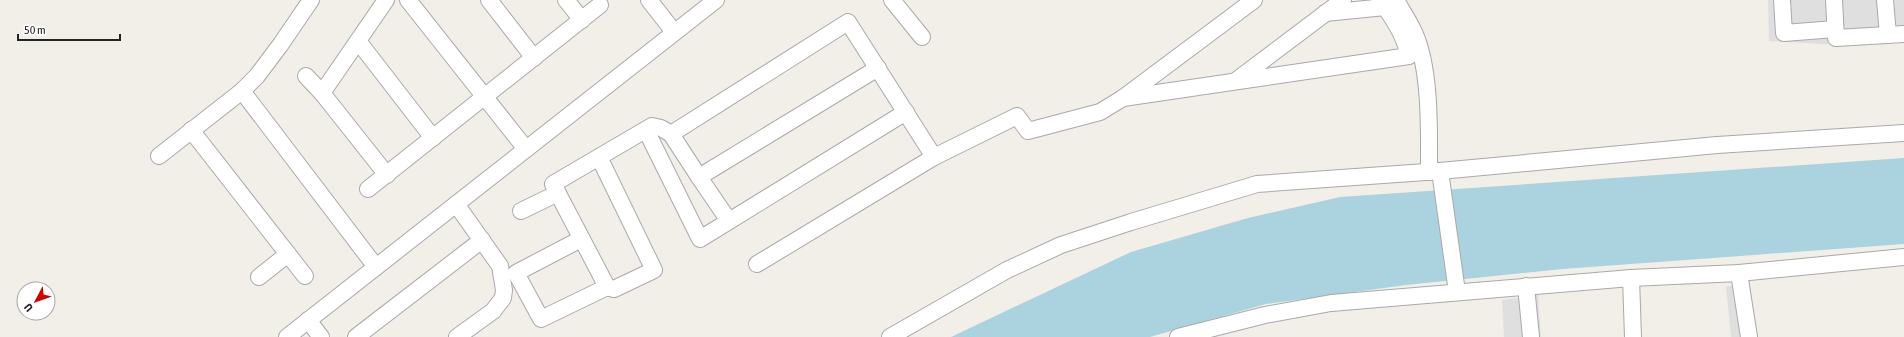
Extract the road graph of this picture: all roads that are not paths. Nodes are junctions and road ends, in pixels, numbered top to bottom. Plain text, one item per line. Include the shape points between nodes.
1 (311, 0) edge
2 (386, 0) edge
3 (408, 0) edge
4 (489, 0) edge
5 (566, 0) edge
6 (649, 0) edge
7 (716, 0) edge
8 (892, 0) edge
9 (1254, 0) edge
10 (1343, 0) edge
11 (1782, 0) edge
12 (1834, 0) edge
13 (1885, 0) edge
14 (1387, 2) edge
15 (600, 5) dead end
16 (1325, 13) junction
17 (582, 20) junction
18 (1836, 29) junction
19 (674, 32) junction
20 (1904, 34) edge
21 (1888, 35) junction
22 (922, 38) dead end
23 (358, 42) junction
24 (534, 58) junction
25 (878, 68) junction
26 (306, 76) dead end
27 (1235, 82) junction
28 (242, 91) junction
29 (322, 93) junction
30 (485, 97) junction
31 (1123, 98) junction
32 (906, 112) junction
33 (191, 130) junction
34 (646, 130) junction
35 (1904, 133) edge
36 (671, 134) junction
37 (433, 138) junction
38 (526, 149) junction
39 (159, 156) dead end
40 (599, 157) junction
41 (934, 157) junction
42 (1435, 171) junction
43 (387, 174) junction
44 (699, 177) junction
45 (368, 190) dead end
46 (558, 193) junction
47 (456, 204) junction
48 (521, 211) dead end
49 (729, 221) junction
50 (581, 238) junction
51 (482, 240) junction
52 (288, 254) junction
53 (1904, 257) edge
54 (757, 264) dead end
55 (376, 267) junction
56 (1739, 273) junction
57 (305, 276) dead end
58 (259, 277) dead end
59 (1631, 278) junction
60 (1526, 286) junction
61 (606, 287) junction
62 (1457, 292) junction
63 (308, 320) junction
64 (287, 337) edge
65 (321, 337) edge
66 (356, 337) edge
67 (457, 337) edge
68 (890, 337) edge
69 (1178, 337) edge
70 (1531, 337) edge
71 (1633, 337) edge
72 (1749, 337) edge

1 - 28 street via 276,51
2 - 23 street
3 - 30 street
4 - 24 street
5 - 17 street
6 - 19 street
7 - 19 street
8 - 22 street
9 - 31 street
10 - 16 street
11 - 18 street via 1784,34
12 - 18 street
13 - 21 street
14 - 16 street
14 - 27 street via 1406,43 1409,56
14 - 42 street via 1415,33 1422,60
15 - 17 street
16 - 27 street
17 - 24 street
18 - 21 street via 1836,38
19 - 38 street
20 - 21 street
23 - 29 street
23 - 37 street
24 - 30 street
25 - 32 street
25 - 36 street via 848,22
25 - 44 street
26 - 29 street
27 - 31 street
28 - 33 street
28 - 55 street
29 - 43 street
30 - 37 street
30 - 38 street
31 - 41 street via 1100,112 1028,131 1017,116
32 - 41 street
32 - 49 street
33 - 39 street
33 - 52 street
34 - 36 street via 652,126
34 - 40 street
34 - 49 street via 700,239
35 - 42 street via 1717,146
36 - 44 street
37 - 43 street
38 - 47 street
40 - 46 street via 553,184
40 - 61 street via 654,270 614,289
41 - 54 street
42 - 62 street
42 - 68 street via 1257,184 1131,222 1061,245 1007,270
43 - 45 street
44 - 49 street
46 - 48 street
46 - 50 street
47 - 51 street
47 - 55 street
50 - 61 street
50 - 61 street via 516,273 541,319
51 - 66 street
51 - 67 street via 500,266 503,298 493,311
52 - 57 street
52 - 58 street
53 - 56 street
55 - 63 street
56 - 59 street
56 - 72 street
59 - 60 street
59 - 71 street
60 - 62 street
60 - 70 street
62 - 69 street via 1331,304 1265,315
63 - 64 street
63 - 65 street

